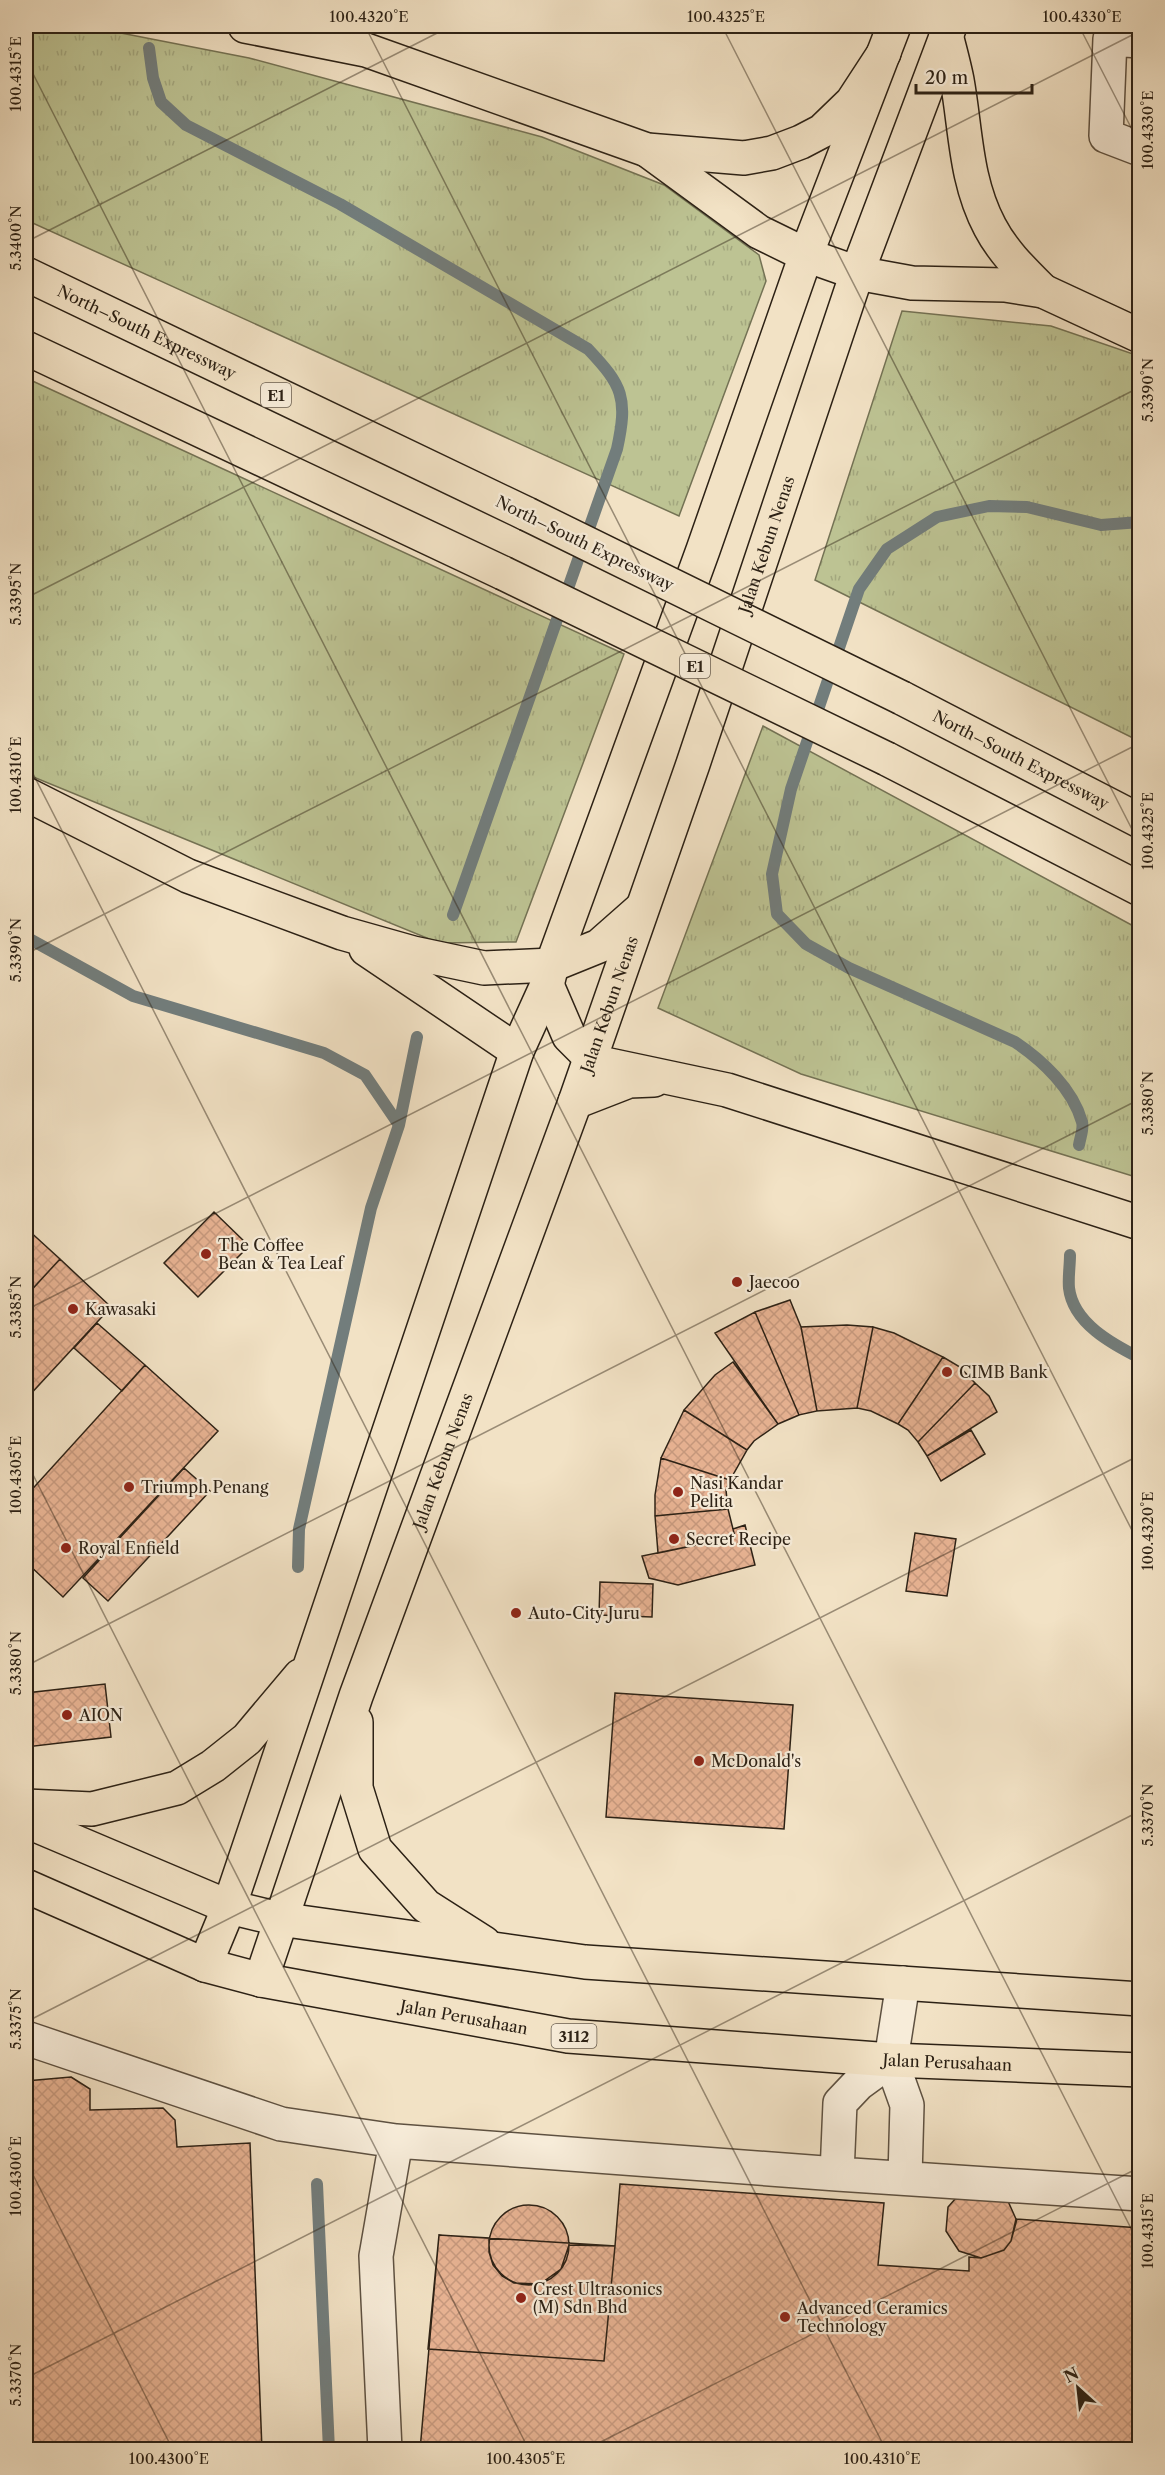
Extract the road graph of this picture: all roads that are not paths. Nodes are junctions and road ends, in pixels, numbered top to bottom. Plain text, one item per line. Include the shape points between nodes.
1 (245, 26) edge
2 (948, 30) edge
3 (889, 39) edge
4 (1140, 41) edge
5 (1140, 149) edge
6 (647, 150) junction
7 (806, 255) junction
8 (857, 273) junction
9 (26, 274) edge
10 (1042, 291) junction
11 (1140, 336) edge
12 (26, 348) edge
13 (26, 794) edge
14 (1140, 821) edge
15 (1140, 889) edge
16 (641, 909) junction
17 (342, 933) junction
18 (549, 975) junction
19 (517, 1051) junction
20 (588, 1058) junction
21 (727, 1089) junction
22 (575, 1102) junction
23 (1140, 1223) edge
24 (311, 1663) junction
25 (356, 1696) junction
26 (26, 1806) edge
27 (26, 1821) edge
28 (26, 1886) edge
29 (229, 1907) junction
30 (279, 1919) junction
31 (494, 1949) junction
32 (205, 1965) junction
33 (261, 1980) junction
34 (903, 1983) junction
35 (1140, 1999) edge
36 (26, 2038) edge
37 (891, 2060) junction
38 (1140, 2070) edge
39 (396, 2141) junction
40 (837, 2174) junction
41 (905, 2177) junction
42 (1140, 2194) edge
43 (385, 2450) edge

1 - 6 main road via 366,50
2 - 8 main road, Jalan Kebun Nenas
2 - 10 main road via 968,168 977,197 990,228 1014,263
3 - 6 main road via 852,102 822,131 801,142 744,158
3 - 7 main road
4 - 5 lane via 1110,39 1106,136
6 - 7 main road via 759,232
7 - 8 main road
7 - 18 main road
8 - 10 main road via 912,283 1005,285
8 - 16 main road, Jalan Kebun Nenas
9 - 14 main road, North–South Expressway / E1, bridge via 902,698
10 - 11 main road
12 - 15 main road, E1, bridge via 887,759
13 - 17 main road via 188,876
16 - 18 main road via 599,946
16 - 20 main road, Jalan Kebun Nenas
17 - 18 main road via 484,968
17 - 19 main road
18 - 19 main road
18 - 20 main road via 569,1036
19 - 24 main road
20 - 21 main road
20 - 22 main road, Jalan Kebun Nenas
21 - 22 main road via 673,1080 629,1081
21 - 23 main road
22 - 25 main road, Jalan Kebun Nenas
24 - 26 main road via 247,1739 177,1788 92,1809
24 - 29 main road
25 - 30 main road, Jalan Kebun Nenas
25 - 31 main road via 356,1788 375,1849 426,1906
27 - 29 main road
28 - 32 main road, Jalan Perusahaan / 3112
29 - 30 main road
29 - 32 main road
30 - 31 main road
30 - 33 main road, Jalan Kebun Nenas
31 - 34 main road via 585,1962
32 - 33 main road, Jalan Perusahaan / 3112
33 - 37 main road, Jalan Perusahaan / 3112 via 568,2036
34 - 35 main road
34 - 37 lane
36 - 39 lane via 281,2124
37 - 38 main road, Jalan Perusahaan / 3112
37 - 40 lane via 840,2103
37 - 41 lane via 906,2105
39 - 40 lane
39 - 43 lane via 376,2256
40 - 41 lane
41 - 42 lane

